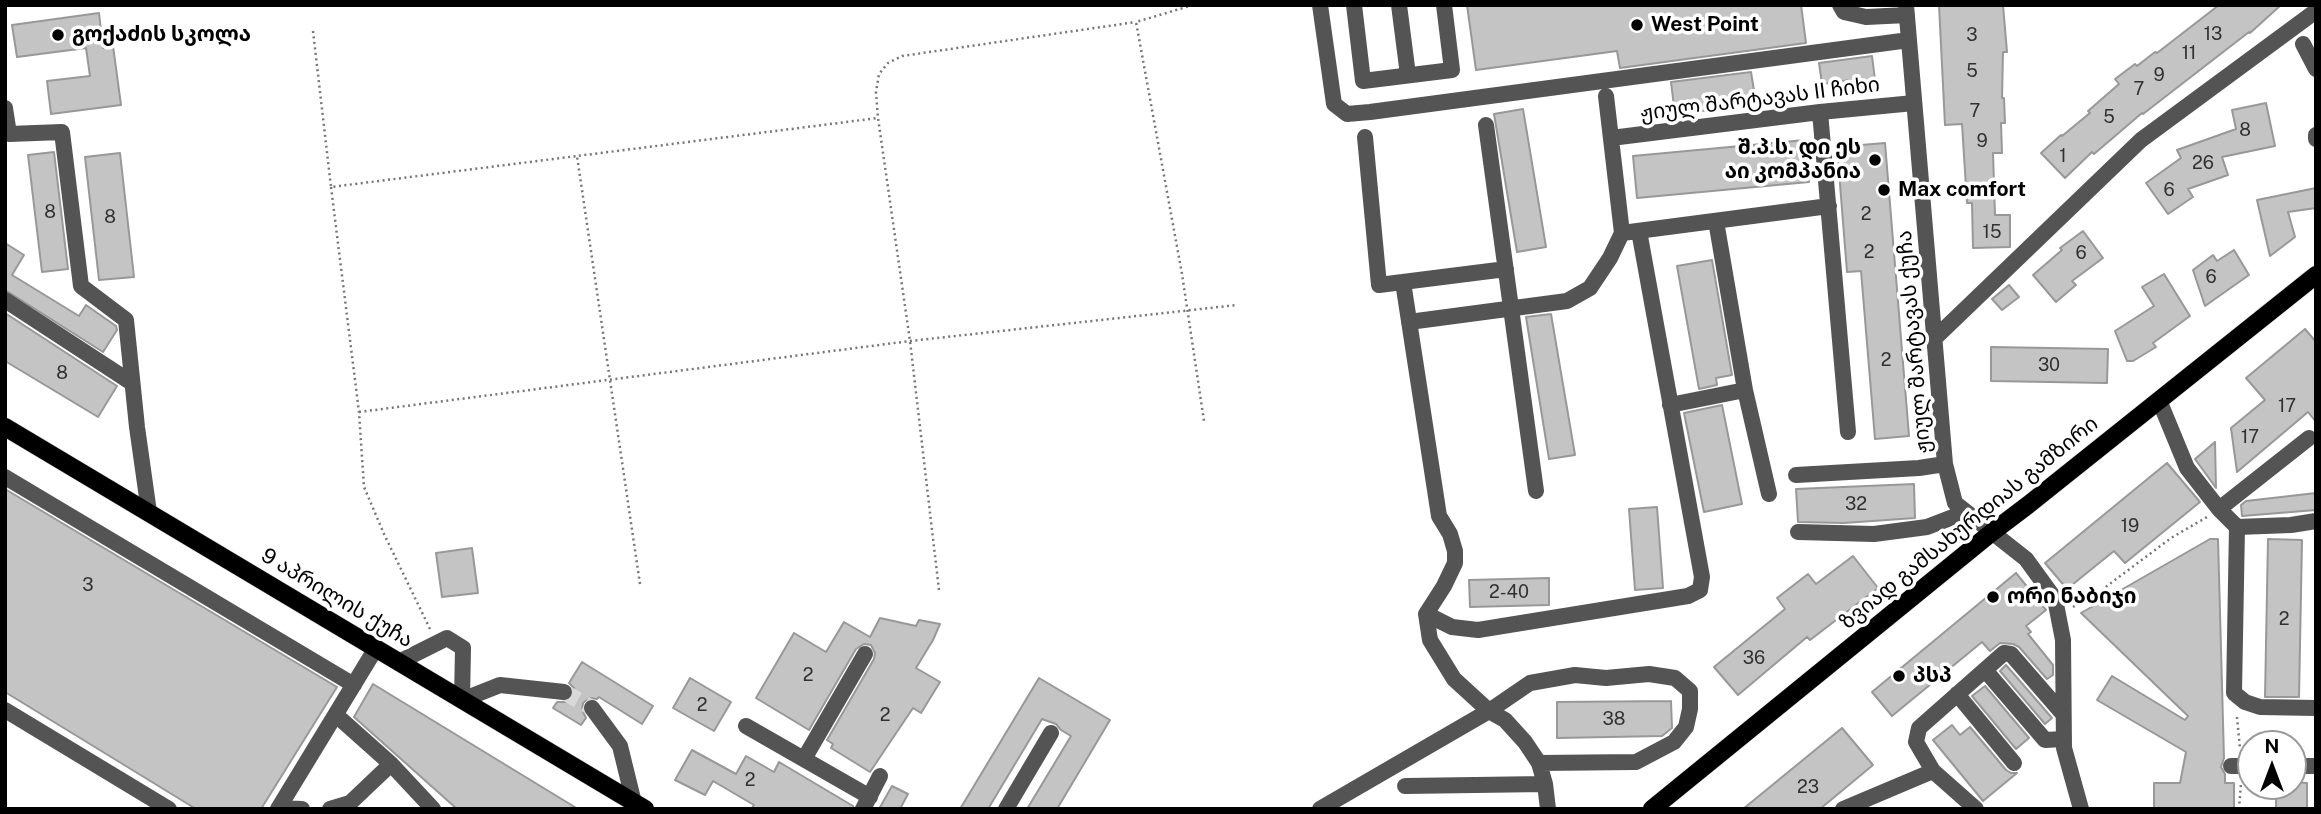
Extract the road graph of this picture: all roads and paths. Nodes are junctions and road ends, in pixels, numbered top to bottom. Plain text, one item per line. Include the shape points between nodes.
1 (1193, 5) edge
2 (1320, 5) edge
3 (1354, 5) edge
4 (1399, 5) edge
5 (1444, 5) edge
6 (1840, 5) edge
7 (1906, 10) edge
8 (2316, 11) edge
9 (1136, 22) junction
10 (313, 31) dead end
11 (1909, 40) junction
12 (2304, 44) dead end
13 (2316, 69) edge
14 (1408, 75) junction
15 (1606, 96) dead end
16 (1914, 103) junction
17 (5, 108) edge
18 (1820, 112) junction
19 (878, 118) junction
20 (1486, 125) dead end
21 (1365, 138) dead end
22 (1611, 138) junction
23 (577, 156) junction
24 (331, 187) junction
25 (1829, 205) junction
26 (1716, 220) junction
27 (1639, 231) junction
28 (1622, 233) junction
29 (1506, 269) junction
30 (2316, 275) edge
31 (1404, 282) junction
32 (5, 300) edge
33 (1237, 305) dead end
34 (1511, 309) junction
35 (1187, 310) junction
36 (1409, 322) junction
37 (1934, 339) junction
38 (910, 341) junction
39 (610, 379) junction
40 (132, 383) junction
41 (1745, 390) junction
42 (2159, 400) junction
43 (1670, 405) junction
44 (359, 412) junction
45 (1204, 421) dead end
46 (5, 427) edge
47 (1848, 432) dead end
48 (2309, 438) dead end
49 (1945, 464) junction
50 (1796, 475) dead end
51 (5, 477) edge
52 (1536, 491) dead end
53 (1769, 494) dead end
54 (2219, 509) junction
55 (149, 512) junction
56 (1966, 512) junction
57 (2316, 521) edge
58 (2237, 527) junction
59 (1798, 532) dead end
60 (1991, 533) junction
61 (640, 584) dead end
62 (939, 590) dead end
63 (1426, 614) junction
64 (2058, 615) junction
65 (447, 638) junction
66 (376, 648) junction
67 (865, 653) dead end
68 (399, 662) junction
69 (1985, 670) junction
70 (354, 685) junction
71 (564, 692) tunnel mouth
72 (1957, 694) junction
73 (462, 700) junction
74 (592, 708) tunnel mouth
75 (2316, 708) edge
76 (5, 710) edge
77 (1489, 711) junction
78 (2063, 714) junction
79 (336, 715) junction
80 (746, 726) dead end
81 (1051, 733) dead end
82 (2064, 739) junction
83 (804, 760) junction
84 (1539, 763) junction
85 (2014, 763) dead end
86 (391, 764) junction
87 (2231, 766) dead end
88 (2237, 766) edge
89 (1933, 771) junction
90 (880, 776) dead end
91 (1545, 784) junction
92 (1405, 786) dead end
93 (867, 803) edge
94 (639, 806) edge
95 (2075, 806) edge
96 (279, 808) edge
97 (169, 809) edge
98 (302, 809) edge
99 (330, 809) edge
100 (433, 809) edge
101 (1006, 809) edge
102 (1320, 809) edge
103 (1548, 809) edge
104 (1652, 809) edge
105 (1843, 809) edge
106 (1976, 809) edge

1 - 9 path
2 - 11 street via 1334,104 1347,114
3 - 14 street via 1363,81
4 - 14 street
5 - 14 street via 1452,70
6 - 7 street via 1844,12 1866,17
7 - 11 street, ჟიულ შარტავას ქუჩა
8 - 37 street via 2141,140
9 - 19 path via 902,56 878,74
9 - 35 path
10 - 24 path
11 - 16 street, ჟიულ შარტავას ქუჩა
12 - 13 street
15 - 22 street
16 - 18 street, ჟიულ შარტავას II ჩიხი
16 - 37 street, ჟიულ შარტავას ქუჩა
17 - 40 street via 9,134 62,132 81,286 126,320
18 - 22 street, ჟიულ შარტავას II ჩიხი
18 - 25 street
19 - 23 path
19 - 38 path
20 - 29 street
21 - 31 street via 1380,285
22 - 28 street
23 - 24 path
23 - 39 path
24 - 44 path
25 - 26 street
25 - 47 street
26 - 27 street
26 - 41 street
27 - 28 street
27 - 43 street
28 - 34 street via 1591,288 1567,301
29 - 31 street
29 - 34 street
30 - 42 main road, ზვიად გამსახურდიას გამზირი
31 - 36 street
32 - 40 street
33 - 35 path
34 - 36 street
34 - 52 street
35 - 38 path
35 - 45 path
36 - 63 street via 1439,516 1455,551 1455,564
37 - 49 street, ჟიულ შარტავას ქუჩა
38 - 39 path
38 - 62 path
39 - 44 path
39 - 61 path
40 - 55 street
41 - 43 street
41 - 53 street
42 - 54 street via 2187,468
42 - 60 main road, ზვიად გამსახურდიას გამზირი
43 - 63 street via 1702,577 1700,590 1688,596 1478,630 1452,627
44 - 65 path via 364,487 430,629
46 - 55 main road, 9 აპრილის ქუჩა
48 - 54 street
49 - 50 street
49 - 56 street, ჟიულ შარტავას ქუჩა via 1955,503
51 - 70 street
54 - 58 street
54 - 64 path
55 - 66 main road, 9 აპრილის ქუჩა
56 - 59 street via 1927,527 1887,532
56 - 60 street, ჟიულ შარტავას ქუჩა
57 - 58 street
58 - 75 street via 2234,693 2260,707
60 - 64 street, ჟიულ შარტავას ქუჩა via 2026,559 2055,599
60 - 104 main road, ზვიად გამსახურდიას გამზირი
63 - 77 street via 1430,640 1439,657 1454,679
64 - 78 street, ჟიულ შარტავას ქუჩა via 2063,640
65 - 68 street
65 - 73 street via 463,648
66 - 68 main road, 9 აპრილის ქუჩა
66 - 70 street
67 - 83 street
68 - 73 main road, 9 აპრილის ქუჩა
69 - 72 street
69 - 78 street via 2004,653 2011,654
69 - 82 street via 2045,740
70 - 79 street
71 - 73 street via 500,685
72 - 85 street
72 - 89 street via 1919,728 1916,742
73 - 94 main road, 9 აპრილის ქუჩა
74 - 94 street via 620,746
76 - 97 street
77 - 84 street via 1505,720
77 - 84 street via 1530,682 1574,675 1649,674 1675,678 1690,691 1686,727 1674,742 1636,762
77 - 102 street
78 - 82 street, ჟიულ შარტავას ქუჩა
79 - 86 street
79 - 96 street
80 - 83 street
81 - 101 street
82 - 95 street, ჟიულ შარტავას ქუჩა
83 - 93 street
84 - 91 street
86 - 99 street via 350,803
86 - 100 street
87 - 88 street
89 - 105 street
89 - 106 street
90 - 93 street
91 - 92 street
91 - 103 street
96 - 98 street

